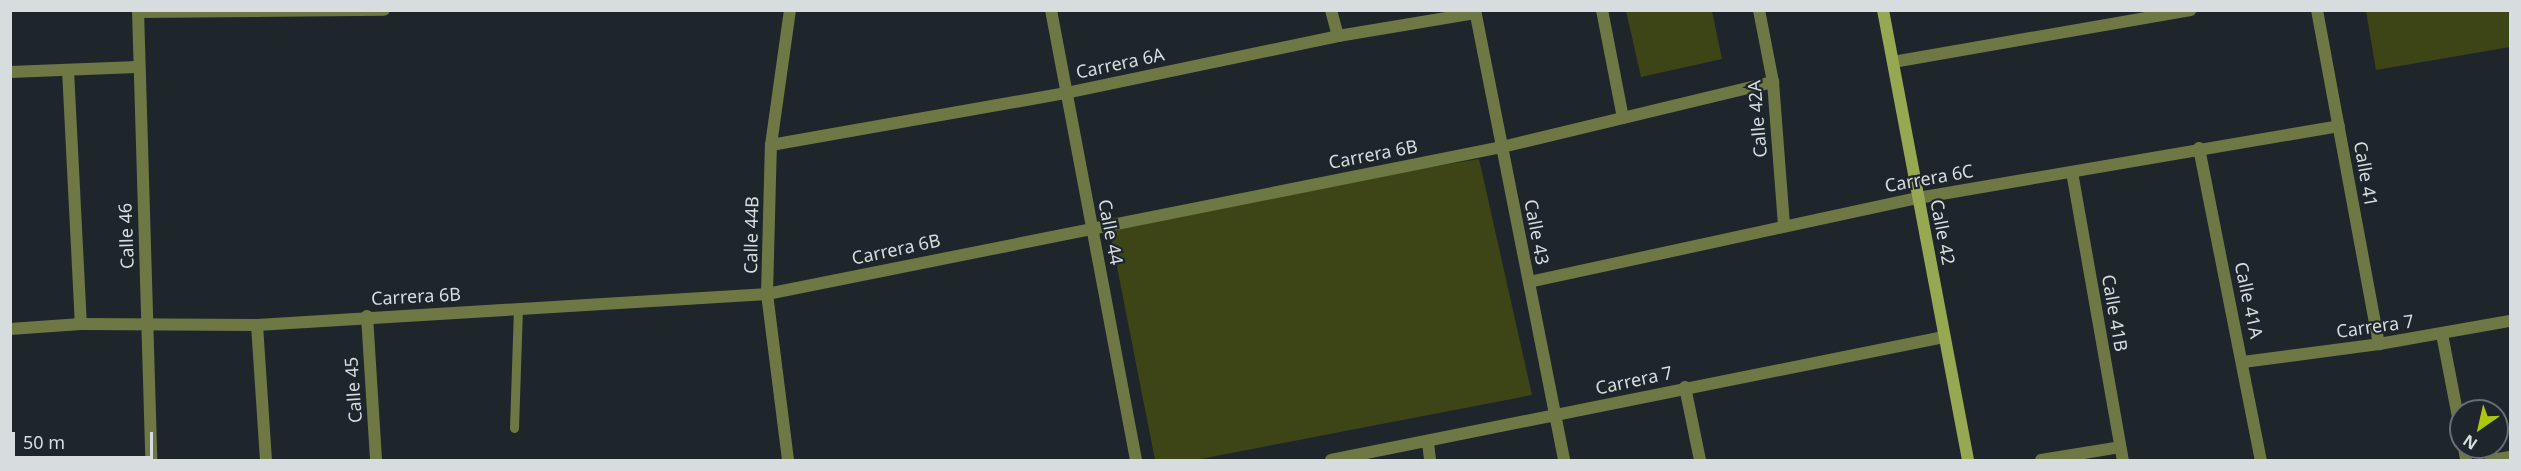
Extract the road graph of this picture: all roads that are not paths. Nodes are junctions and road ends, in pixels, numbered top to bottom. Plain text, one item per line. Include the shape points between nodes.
1 (384, 10) edge
2 (790, 10) edge
3 (1051, 10) edge
4 (1331, 10) edge
5 (1602, 10) edge
6 (1759, 10) edge
7 (1883, 10) edge
8 (2190, 10) edge
9 (2317, 10) edge
10 (138, 11) edge
11 (373, 11) edge
12 (1475, 12) edge
13 (2173, 12) edge
14 (1338, 36) junction
15 (1893, 62) junction
16 (137, 67) junction
17 (68, 70) junction
18 (10, 72) edge
19 (1773, 82) junction
20 (1066, 93) junction
21 (1623, 118) junction
22 (2339, 126) junction
23 (771, 145) junction
24 (1502, 147) junction
25 (2199, 148) junction
26 (2072, 172) junction
27 (1918, 198) junction
28 (1784, 225) junction
29 (1092, 227) junction
30 (1529, 282) junction
31 (767, 294) junction
32 (518, 308) junction
33 (367, 316) junction
34 (2511, 321) edge
35 (81, 324) junction
36 (148, 325) junction
37 (257, 325) junction
38 (10, 329) edge
39 (2442, 334) junction
40 (1944, 337) junction
41 (2379, 344) junction
42 (2243, 362) junction
43 (1685, 387) junction
44 (2454, 399) edge
45 (1555, 415) junction
46 (514, 428) dead end
47 (1428, 443) junction
48 (2120, 447) junction
49 (2511, 457) edge
50 (151, 460) edge
51 (266, 460) edge
52 (376, 460) edge
53 (788, 460) edge
54 (1136, 460) edge
55 (1331, 460) edge
56 (1430, 460) edge
57 (1564, 460) edge
58 (1700, 460) edge
59 (1968, 460) edge
60 (2041, 460) edge
61 (2123, 460) edge
62 (2261, 460) edge
63 (2491, 460) edge

1 - 11 street
2 - 23 street, Calle 44B
3 - 20 street, Calle 44
4 - 14 street
5 - 21 street
6 - 19 street, Calle 42A
7 - 15 street, Calle 42
8 - 13 street
9 - 22 street, Calle 41
10 - 11 street
10 - 16 street, Calle 46
12 - 14 street, Carrera 6A
12 - 24 street, Calle 43
13 - 15 street
14 - 20 street, Carrera 6A
15 - 27 street, Calle 42
16 - 17 street
16 - 36 street, Calle 46
17 - 18 street
17 - 35 street
19 - 21 street, Carrera 6B
19 - 28 street, Calle 42A
20 - 23 street, Carrera 6A
20 - 29 street, Calle 44
21 - 24 street, Carrera 6B
22 - 25 street, Carrera 6C
22 - 41 street, Calle 41
23 - 31 street, Calle 44B
24 - 29 street, Carrera 6B
24 - 30 street, Calle 43
25 - 26 street, Carrera 6C
25 - 42 street, Calle 41A
26 - 27 street, Carrera 6C
26 - 48 street, Calle 41B
27 - 28 street, Carrera 6C
27 - 40 street, Calle 42
28 - 30 street, Carrera 6C
29 - 31 street, Carrera 6B
29 - 54 street, Calle 44
30 - 45 street, Calle 43
31 - 32 street, Carrera 6B
31 - 53 street, Calle 44B
32 - 33 street, Carrera 6B
32 - 46 lane
33 - 37 street, Carrera 6B
33 - 52 street, Calle 45
34 - 39 street, Carrera 7
35 - 36 street, Carrera 6B
35 - 38 street, Carrera 6B
36 - 37 street, Carrera 6B
36 - 50 street, Calle 46
37 - 51 street
39 - 41 street, Carrera 7
39 - 44 street
40 - 43 street, Carrera 7
40 - 59 street, Calle 42
41 - 42 street, Carrera 7
42 - 62 street, Calle 41A
43 - 45 street, Carrera 7
43 - 58 street
45 - 47 street, Carrera 7
45 - 57 street, Calle 43
47 - 55 street, Carrera 7
47 - 56 street
48 - 60 street
48 - 61 street, Calle 41B
49 - 63 street

